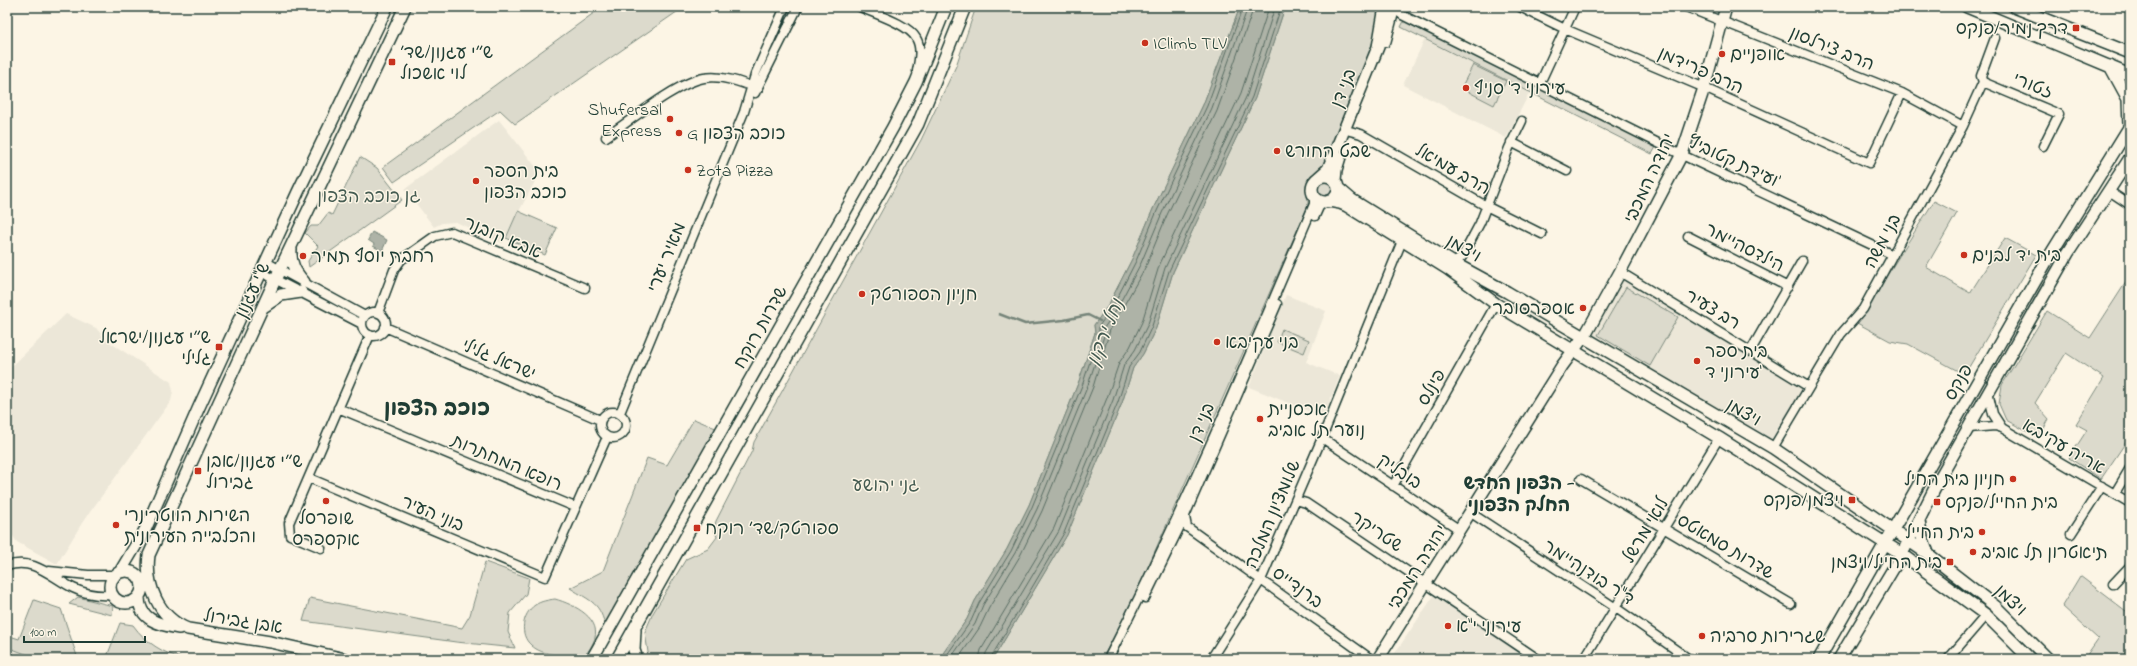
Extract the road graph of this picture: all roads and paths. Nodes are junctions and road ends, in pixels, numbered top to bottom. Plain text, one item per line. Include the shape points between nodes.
1 (387, 7) edge
2 (405, 7) edge
3 (785, 7) edge
4 (798, 7) edge
5 (860, 7) edge
6 (945, 7) edge
7 (965, 7) edge
8 (1520, 7) edge
9 (1575, 7) edge
10 (1686, 7) edge
11 (1726, 7) edge
12 (1967, 7) edge
13 (2014, 7) edge
14 (1393, 9) edge
15 (1722, 20) junction
16 (1565, 29) junction
17 (1995, 38) dead end
18 (768, 46) junction
19 (777, 50) junction
20 (2129, 52) edge
21 (2109, 66) junction
22 (2130, 75) edge
23 (916, 82) junction
24 (1983, 82) junction
25 (1540, 83) junction
26 (755, 88) junction
27 (1704, 88) junction
28 (1902, 93) junction
29 (1522, 121) dead end
30 (1963, 126) junction
31 (2130, 126) edge
32 (1350, 131) junction
33 (606, 137) dead end
34 (1512, 142) junction
35 (2043, 146) dead end
36 (1682, 154) junction
37 (2130, 158) edge
38 (1567, 171) dead end
39 (1319, 177) junction
40 (1337, 184) junction
41 (2109, 191) junction
42 (1314, 195) junction
43 (1327, 202) junction
44 (2130, 205) edge
45 (1486, 206) junction
46 (1542, 234) dead end
47 (1688, 236) dead end
48 (1402, 241) junction
49 (292, 246) junction
50 (1893, 255) junction
51 (1802, 261) dead end
52 (1450, 266) junction
53 (263, 267) junction
54 (1620, 272) junction
55 (277, 275) junction
56 (303, 287) junction
57 (1788, 287) junction
58 (585, 288) dead end
59 (1496, 304) junction
60 (262, 310) junction
61 (378, 313) junction
62 (363, 320) junction
63 (385, 327) junction
64 (370, 335) junction
65 (1581, 336) junction
66 (1751, 350) junction
67 (1573, 351) junction
68 (1809, 387) junction
69 (1988, 391) junction
70 (338, 408) junction
71 (620, 413) junction
72 (600, 420) junction
73 (1969, 428) junction
74 (2002, 428) junction
75 (608, 437) junction
76 (1322, 438) junction
77 (1719, 438) junction
78 (1773, 448) junction
79 (2130, 468) edge
80 (309, 478) junction
81 (1581, 479) dead end
82 (183, 481) junction
83 (1393, 486) junction
84 (2102, 486) junction
85 (2114, 493) junction
86 (1912, 498) junction
87 (1296, 500) junction
88 (2130, 503) edge
89 (575, 507) junction
90 (1471, 513) junction
91 (1875, 517) junction
92 (1919, 521) junction
93 (1183, 527) junction
94 (1666, 528) junction
95 (1894, 529) junction
96 (1460, 530) junction
97 (2071, 534) dead end
98 (1168, 535) junction
99 (1910, 540) junction
100 (1886, 544) junction
101 (321, 548) dead end
102 (1902, 554) junction
103 (1928, 554) junction
104 (8, 564) edge
105 (2130, 566) edge
106 (45, 570) junction
107 (118, 573) junction
108 (140, 578) junction
109 (1261, 580) junction
110 (1426, 584) junction
111 (2113, 584) dead end
112 (153, 592) joint
113 (112, 595) junction
114 (138, 596) junction
115 (1791, 604) dead end
116 (1616, 608) junction
117 (1986, 615) junction
118 (636, 626) junction
119 (188, 629) junction
120 (345, 659) edge
121 (592, 659) edge
122 (617, 659) edge
123 (636, 659) edge
124 (1108, 659) edge
125 (1113, 659) edge
126 (1211, 659) edge
127 (1371, 659) edge
128 (1378, 659) edge
129 (1538, 659) edge
130 (1584, 659) edge
131 (1689, 659) edge
132 (1819, 659) edge
133 (1839, 659) edge
134 (1948, 659) edge
135 (2030, 659) edge
136 (2048, 659) edge

1 - 53 main road, ש''י עגנון
2 - 49 main road, ש''י עגנון
3 - 18 street, מאיר יערי
4 - 19 street, מאיר יערי
5 - 23 street via 906,28 917,39 919,48
6 - 23 main road, שדרות רוקח
7 - 118 main road via 918,124
8 - 16 street, הרב פרידמן
9 - 16 street
10 - 15 street, הרב צירלסון
11 - 15 main road, יהודה המכבי
12 - 21 main road
13 - 20 main road
14 - 25 street, ועידת קטוביץ'
14 - 32 main road, בני דן via 1382,51
14 - 39 main road, בני דן via 1328,169
15 - 27 main road, יהודה המכבי
15 - 28 street, הרב צירלסון
16 - 25 street
16 - 27 street, הרב פרידמן
17 - 24 street, בני משה via 1981,76
18 - 19 street
18 - 26 street, מאיר יערי
19 - 26 street, מאיר יערי
21 - 22 main road
21 - 31 main road via 2128,99
23 - 121 main road, שדרות רוקח
24 - 30 street, בני משה
24 - 35 street, זטורי via 2059,114
25 - 36 street, ועידת קטוביץ'
26 - 33 street via 718,78 704,78 687,83
26 - 71 street, מאיר יערי
27 - 28 street, הרב פרידמן via 1869,163
27 - 36 main road, יהודה המכבי
28 - 30 street, הרב צירלסון
29 - 34 street
30 - 50 street, בני משה
31 - 86 main road, פנקס via 2049,257
32 - 40 main road, בני דן via 1336,170
32 - 45 street, הרב עמיאל via 1361,134
34 - 38 street
34 - 45 street
36 - 50 street, ועידת קטוביץ'
36 - 54 main road, יהודה המכבי
37 - 41 main road, פנקס
39 - 40 main road via 1328,176
39 - 42 main road via 1313,183
40 - 43 main road via 1336,196
40 - 52 main road, ויצמן via 1352,200
41 - 44 street
41 - 69 main road, פנקס via 2068,253
42 - 43 main road
42 - 98 street, בני דן via 1314,204 1241,376
43 - 48 main road, ויצמן via 1347,206
43 - 93 street, בני דן via 1319,207 1313,220 1186,514
45 - 46 street, הרב עמיאל
45 - 52 street via 1462,258
47 - 57 street, הילדסהיימר
48 - 52 main road, ויצמן
48 - 76 street, שלומציון המלכה
49 - 55 main road, ש''י עגנון
49 - 56 main road via 291,261
50 - 68 street, בני משה via 1863,309 1841,334
51 - 57 street
52 - 59 main road, ויצמן
52 - 65 main road, ויצמן via 1507,292
53 - 55 street
53 - 107 main road, ש''י עגנון via 145,530
54 - 65 main road, יהודה המכבי
54 - 66 street, רב צעיר
55 - 56 street
55 - 60 main road, ש''י עגנון
56 - 60 main road via 281,295
56 - 62 street
57 - 66 street
58 - 61 street, אבא קובנר via 452,232 445,232 435,236 396,265
59 - 67 main road, ויצמן
59 - 83 street, פינלס
60 - 82 main road, ש''י עגנון
61 - 62 street via 372,312
61 - 63 street via 385,319
62 - 64 street via 364,331
63 - 64 street via 381,333
63 - 72 street, ישראל גלילי
64 - 70 street
65 - 67 main road, יהודה המכבי
65 - 78 main road, ויצמן
66 - 68 street, רב צעיר
67 - 77 main road, ויצמן
67 - 90 main road, יהודה המכבי
68 - 78 street, בני משה
69 - 73 main road, פנקס
69 - 74 street, אריה עקיבא via 1993,414
70 - 80 street
70 - 89 street, רופא המחתרות
71 - 72 street via 611,411
71 - 75 street via 626,424 624,433 616,438
72 - 75 street via 600,428
73 - 74 street, אריה עקיבא
73 - 92 main road, פנקס
74 - 84 street, אריה עקיבא
75 - 89 street
76 - 83 street, בובליק
76 - 87 street, שלומציון המלכה
77 - 94 street, לואי מרשל
77 - 100 main road, ויצמן
78 - 91 main road, ויצמן
79 - 85 street
80 - 89 street, בוני העיר via 545,577
80 - 101 street via 289,523 290,535
81 - 94 street, שדרות סמאטס
82 - 108 main road via 146,555
82 - 112 main road, ש''י עגנון via 149,555 147,571
83 - 96 street, בובליק
84 - 85 street, אריה עקיבא
84 - 97 street
85 - 88 street, אריה עקיבא
86 - 91 main road via 1890,517
86 - 95 main road, פנקס
87 - 109 street, שלומציון המלכה
87 - 110 street, שטריקר via 1306,503
90 - 96 main road, יהודה המכבי
90 - 116 street, ד"ר בודנהיימר
91 - 95 main road, ויצמן
92 - 99 main road, פנקס
92 - 103 main road
93 - 98 street via 1174,528
93 - 109 street, ברנדייס
93 - 125 street, בני דן
94 - 115 street, שדרות סמאטס
94 - 116 street, לואי מרשל
95 - 99 main road, ויצמן
95 - 100 main road, פנקס
96 - 110 main road, יהודה המכבי
98 - 124 street, בני דן
99 - 102 main road, פנקס
99 - 103 main road, ויצמן
100 - 102 main road, ויצמן
100 - 132 main road, פנקס
102 - 117 main road, ויצמן
102 - 133 main road, פנקס
103 - 136 main road, ויצמן via 1994,606
104 - 106 street via 26,563
105 - 111 street
106 - 107 street via 88,575
106 - 113 street via 79,591
107 - 108 main road via 133,572
107 - 113 main road via 110,584
108 - 114 main road via 142,587
109 - 126 street, שלומציון המלכה
109 - 127 street, ברנדייס
110 - 128 main road, יהודה המכבי
110 - 129 street, שטריקר
112 - 119 main road, אבן גבירול via 167,616 174,623
113 - 114 main road via 124,602 132,602
114 - 119 main road via 139,606 159,625
116 - 130 street, לואי מרשל
116 - 131 street, ד"ר בודנהיימר
117 - 134 street
117 - 135 main road, ויצמן
118 - 122 main road
118 - 123 main road
119 - 120 main road, אבן גבירול via 270,642

